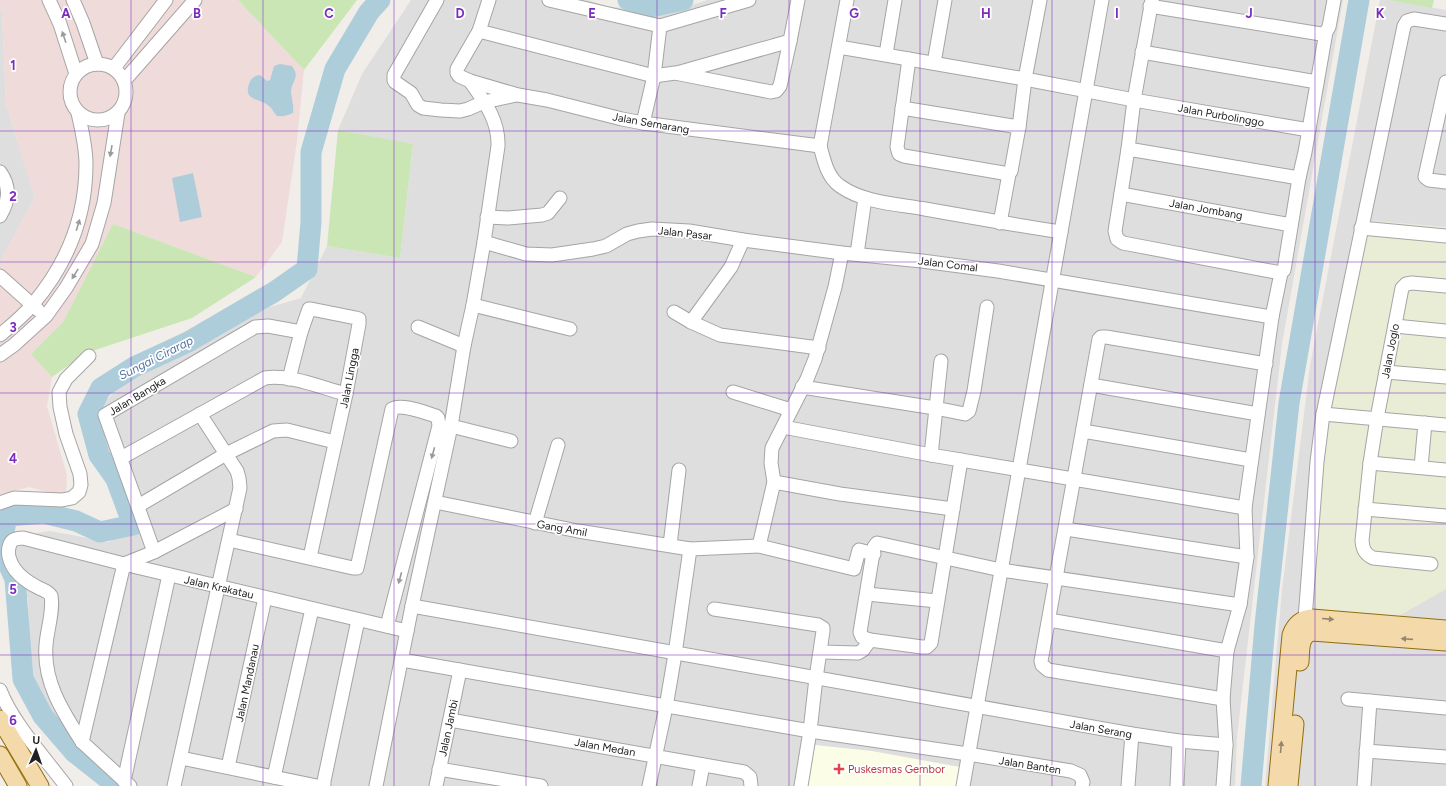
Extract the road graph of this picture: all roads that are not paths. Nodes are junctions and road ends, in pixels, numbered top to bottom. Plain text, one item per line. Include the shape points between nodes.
1 (49, 0) edge
2 (73, 0) edge
3 (166, 0) edge
4 (195, 0) edge
5 (437, 0) edge
6 (489, 0) edge
7 (549, 0) edge
8 (749, 0) edge
9 (798, 0) edge
10 (847, 0) edge
11 (895, 0) edge
12 (945, 0) edge
13 (1040, 0) edge
14 (1102, 0) edge
15 (1334, 0) edge
16 (1151, 3) edge
17 (1446, 24) edge
18 (660, 26) junction
19 (479, 31) junction
20 (1326, 32) junction
21 (790, 41) junction
22 (839, 47) junction
23 (1142, 52) junction
24 (886, 54) junction
25 (909, 59) junction
26 (934, 63) junction
27 (97, 64) junction
28 (114, 68) junction
29 (675, 73) junction
30 (76, 74) junction
31 (654, 76) junction
32 (1025, 79) junction
33 (124, 81) junction
34 (470, 81) junction
35 (1317, 82) junction
36 (1446, 85) edge
37 (1086, 92) junction
38 (518, 94) junction
39 (1134, 100) junction
40 (484, 102) junction
41 (902, 108) junction
42 (78, 113) junction
43 (118, 113) junction
44 (643, 123) junction
45 (1019, 127) junction
46 (1309, 130) junction
47 (1440, 135) edge
48 (820, 146) junction
49 (1128, 148) junction
50 (0, 172) edge
51 (1008, 174) junction
52 (1299, 178) junction
53 (1446, 182) edge
54 (1121, 194) junction
55 (560, 198) dead end
56 (865, 198) junction
57 (0, 216) edge
58 (487, 217) junction
59 (1000, 223) junction
60 (1291, 225) junction
61 (1361, 228) junction
62 (1061, 232) junction
63 (1446, 236) edge
64 (743, 240) junction
65 (484, 242) junction
66 (842, 253) junction
67 (857, 254) junction
68 (1281, 272) junction
69 (0, 276) edge
70 (1053, 280) junction
71 (1446, 286) edge
72 (33, 305) junction
73 (473, 305) junction
74 (987, 307) dead end
75 (674, 312) dead end
76 (46, 316) junction
77 (1272, 317) junction
78 (691, 322) junction
79 (1395, 326) junction
80 (418, 327) dead end
81 (570, 330) dead end
82 (1446, 331) edge
83 (301, 332) junction
84 (0, 335) edge
85 (464, 346) junction
86 (819, 348) junction
87 (0, 355) edge
88 (89, 356) dead end
89 (941, 361) dead end
90 (1266, 364) junction
91 (1386, 372) junction
92 (1446, 377) edge
93 (289, 379) junction
94 (1091, 385) junction
95 (802, 387) junction
96 (733, 392) dead end
97 (346, 394) junction
98 (936, 408) junction
99 (790, 410) junction
100 (200, 414) junction
101 (1258, 414) junction
102 (1323, 414) junction
103 (1377, 418) junction
104 (1425, 423) junction
105 (1446, 425) edge
106 (451, 426) junction
107 (782, 427) junction
108 (1083, 431) junction
109 (511, 441) dead end
110 (335, 442) junction
111 (558, 445) dead end
112 (226, 454) junction
113 (931, 455) junction
114 (121, 458) junction
115 (961, 460) junction
116 (1251, 460) junction
117 (1370, 463) junction
118 (1421, 467) junction
119 (679, 470) dead end
120 (1019, 470) junction
121 (1446, 470) edge
122 (1074, 479) junction
123 (774, 482) junction
124 (435, 502) junction
125 (0, 503) edge
126 (138, 506) junction
127 (1245, 508) junction
128 (236, 509) junction
129 (953, 509) junction
130 (1365, 509) junction
131 (1446, 516) edge
132 (535, 523) junction
133 (1066, 529) junction
134 (229, 540) junction
135 (670, 545) junction
136 (759, 546) junction
137 (690, 549) junction
138 (154, 552) junction
139 (874, 554) junction
140 (310, 557) junction
141 (1247, 557) junction
142 (944, 558) junction
143 (124, 564) junction
144 (1431, 564) dead end
145 (1001, 570) junction
146 (169, 575) junction
147 (1056, 578) junction
148 (218, 587) junction
149 (867, 594) junction
150 (265, 598) junction
151 (938, 601) junction
152 (1240, 605) junction
153 (412, 606) junction
154 (312, 609) junction
155 (714, 609) dead end
156 (358, 620) junction
157 (1049, 620) junction
158 (387, 626) junction
159 (1306, 626) junction
160 (1446, 629) edge
161 (407, 631) junction
162 (870, 640) junction
163 (1446, 642) edge
164 (1226, 651) junction
165 (820, 652) junction
166 (675, 654) junction
167 (402, 660) junction
168 (460, 670) junction
169 (816, 678) junction
170 (0, 690) edge
171 (1223, 699) junction
172 (1348, 699) dead end
173 (1370, 701) junction
174 (666, 707) junction
175 (977, 707) junction
176 (1446, 708) edge
177 (0, 719) edge
178 (450, 720) junction
179 (810, 731) junction
180 (1132, 734) junction
181 (1179, 741) junction
182 (82, 742) junction
183 (1226, 745) junction
184 (1366, 751) junction
185 (968, 754) junction
186 (0, 755) edge
187 (656, 756) junction
188 (1446, 757) edge
189 (181, 758) junction
190 (703, 765) junction
191 (228, 768) junction
192 (439, 769) junction
193 (274, 777) junction
194 (127, 784) edge
195 (18, 786) edge
196 (40, 786) edge
197 (66, 786) edge
198 (174, 786) edge
199 (319, 786) edge
200 (376, 786) edge
201 (436, 786) edge
202 (541, 786) edge
203 (649, 786) edge
204 (699, 786) edge
205 (751, 786) edge
206 (801, 786) edge
207 (963, 786) edge
208 (1082, 786) edge
209 (1128, 786) edge
210 (1178, 786) edge
211 (1223, 786) edge
212 (1277, 786) edge
213 (1289, 786) edge
214 (1364, 786) edge

30 -> 1 street via 60,24
2 - 27 street via 84,23
3 - 28 street
4 - 33 street
5 - 40 street, Jalan Semarang via 394,75 394,80 411,93 418,105 423,108 460,111
6 - 19 street
7 - 18 street
8 - 18 street
9 - 21 street
10 - 22 street
11 - 24 street
12 - 26 street
13 - 32 street
14 - 37 street
15 - 20 street
16 - 20 street via 1321,34
16 - 23 street
17 - 61 street via 1414,19 1405,23
18 - 31 street
19 - 31 street
19 - 34 street via 457,69 459,76
20 - 35 street
21 - 29 street
21 - 29 street via 780,86 774,92
22 - 24 street, Jalan Purbolinggo
22 - 48 street
23 - 35 street
23 - 39 street
24 - 25 street, Jalan Purbolinggo
25 - 26 street, Jalan Purbolinggo
25 - 41 street
26 - 32 street, Jalan Purbolinggo
27 - 28 street
27 - 30 street via 85,67
28 - 33 street
29 - 31 street
30 - 42 street via 69,94
31 - 44 street
32 - 37 street, Jalan Purbolinggo
32 - 45 street
33 - 43 street via 126,98
34 - 38 street
34 - 40 street
35 - 46 street
36 - 47 street
37 - 39 street, Jalan Purbolinggo
37 - 62 street
38 - 40 street, Jalan Semarang
38 - 44 street, Jalan Semarang
39 - 46 street, Jalan Purbolinggo
39 - 49 street
40 - 58 street via 495,122 498,137
41 - 45 street
41 - 51 street via 896,149 901,155
42 - 43 street via 98,121 109,119
72 -> 42 street via 66,256 85,198 84,138
43 -> 76 street via 104,202 92,244
44 - 48 street, Jalan Semarang
45 - 51 street via 1011,171
46 - 52 street
47 - 53 street via 1425,177
48 - 56 street via 832,178 840,186
49 - 52 street
49 - 54 street
50 - 57 street via 6,182 8,193
51 - 59 street
52 - 60 street
54 - 60 street, Jalan Jombang
54 - 68 street via 1115,231 1120,242
55 - 58 street via 548,213 542,215
56 - 59 street
56 - 67 street
58 - 65 street
59 - 62 street
60 - 68 street via 1284,270
61 - 63 street
61 - 102 street
62 - 70 street
64 - 65 street, Jalan Pasar via 689,231 652,229 627,234 606,246 593,249 568,254 539,255 526,254
64 - 66 street, Jalan Pasar
64 - 78 street via 731,267
65 - 73 street
66 - 67 street, Jalan Comal
66 - 86 street
67 - 70 street, Jalan Comal
68 - 77 street
69 - 72 street
70 - 77 street, Jalan Comal
70 - 120 street
71 - 79 street, Jalan Joglo via 1406,284 1401,291
72 - 76 street
72 - 84 street
73 - 81 street
73 - 85 street
74 - 98 street via 969,411 962,414
75 - 78 street
76 - 87 street
77 - 90 street
78 - 86 street via 720,334
79 - 82 street
79 - 91 street, Jalan Joglo
80 - 85 street
83 - 93 street, Jalan Lingga
83 - 97 street, Jalan Lingga via 307,311 310,309 359,319
83 - 114 street, Jalan Bangka via 268,326 255,327 106,414
85 - 106 street
86 - 95 street
88 - 125 street via 66,379 59,392 65,427 80,474 79,492 68,499 14,498
89 - 98 street
90 - 94 street via 1101,337
90 - 101 street
91 - 92 street
91 - 103 street, Jalan Joglo
93 - 97 street
93 - 100 street via 265,378
94 - 101 street
94 - 108 street
95 - 98 street
95 - 99 street
96 - 99 street
97 - 110 street, Jalan Lingga
98 - 113 street
99 - 107 street
100 - 112 street
100 - 114 street
101 - 116 street
102 - 103 street
102 - 159 street
103 - 104 street
103 - 117 street, Jalan Joglo
104 - 105 street
104 - 118 street
106 - 109 street
106 - 124 street
107 - 113 street
107 - 123 street via 771,454
108 - 116 street
108 - 122 street
110 - 112 street via 287,430 277,430
110 - 140 street, Jalan Lingga
111 - 132 street
112 - 126 street
112 - 128 street via 239,478
113 - 115 street
114 - 126 street, Jalan Bangka
115 - 120 street
115 - 129 street
116 - 127 street
117 - 118 street
117 - 130 street, Jalan Joglo
118 - 121 street
119 - 135 street
120 - 122 street
120 - 145 street
122 - 127 street
122 - 133 street
123 - 129 street via 840,494
123 - 136 street
124 - 132 street, Gang Amil
124 - 153 street
126 - 138 street, Jalan Bangka
127 - 141 street
128 - 134 street
128 - 138 street
129 - 142 street
130 - 131 street
130 - 144 street, Jalan Joglo via 1362,541 1367,556
132 - 135 street, Gang Amil
133 - 141 street
133 - 147 street
134 - 140 street
134 - 148 street
135 - 137 street, Gang Amil
136 - 137 street, Gang Amil
136 - 139 street, Gang Amil via 855,569 859,550
137 - 166 street
138 - 143 street
139 - 142 street via 877,543
139 - 149 street
140 -> 158 street via 357,568 392,409 401,407 436,416 439,426
141 - 152 street
142 - 145 street
142 - 151 street
143 - 146 street, Jalan Krakatau
143 - 182 street
143 - 182 street, Jalan Krakatau via 23,538 15,539 9,547 12,566 33,585 52,596 46,665 56,698
145 - 147 street
145 - 175 street
146 - 148 street, Jalan Krakatau
146 - 194 street
147 - 152 street
147 - 157 street
148 - 150 street, Jalan Krakatau
148 - 189 street
149 - 151 street
149 - 162 street via 860,632 862,637
150 - 154 street, Jalan Krakatau
150 - 191 street, Jalan Mandanau
151 - 162 street via 929,646
152 - 164 street
153 - 161 street
153 - 166 street, Jalan Serang
154 - 156 street, Jalan Krakatau
154 - 193 street
155 - 165 street via 821,626 823,631
156 - 158 street, Jalan Krakatau
156 - 199 street via 324,784
157 - 164 street
157 - 171 street via 1041,661 1046,669
158 - 161 street, Jalan Krakatau
159 -> 160 main road
163 -> 159 main road via 1312,632
212 -> 159 main road via 1291,635 1298,622
159 - 213 main road via 1302,641
161 - 167 street
162 - 165 street via 858,653
164 - 171 street
165 - 169 street
166 - 169 street, Jalan Serang
166 - 174 street
167 - 168 street
167 - 200 street
168 - 174 street
168 - 178 street, Jalan Jambi
169 - 175 street, Jalan Serang
169 - 179 street
170 - 197 street via 26,734
171 - 183 street
172 - 173 street
173 - 176 street
173 - 184 street
174 - 179 street
174 - 187 street
175 - 180 street, Jalan Serang
175 - 185 street
177 - 196 main road
178 - 187 street, Jalan Medan
178 - 192 street, Jalan Jambi
179 - 185 street
179 - 206 street
180 - 181 street, Jalan Serang
180 - 209 street
181 - 183 street, Jalan Serang
181 - 210 street
182 - 194 street
183 - 211 street
184 - 188 street
184 - 214 street
185 - 207 street
185 - 208 street, Jalan Banten via 1076,773 1082,778
186 - 195 main road
187 - 190 street, Jalan Medan
187 - 203 street
189 - 191 street
189 - 198 street
190 - 204 street
190 - 205 street, Jalan Medan via 744,772 750,777
191 - 193 street
192 - 201 street, Jalan Jambi
192 - 202 street
193 - 199 street

